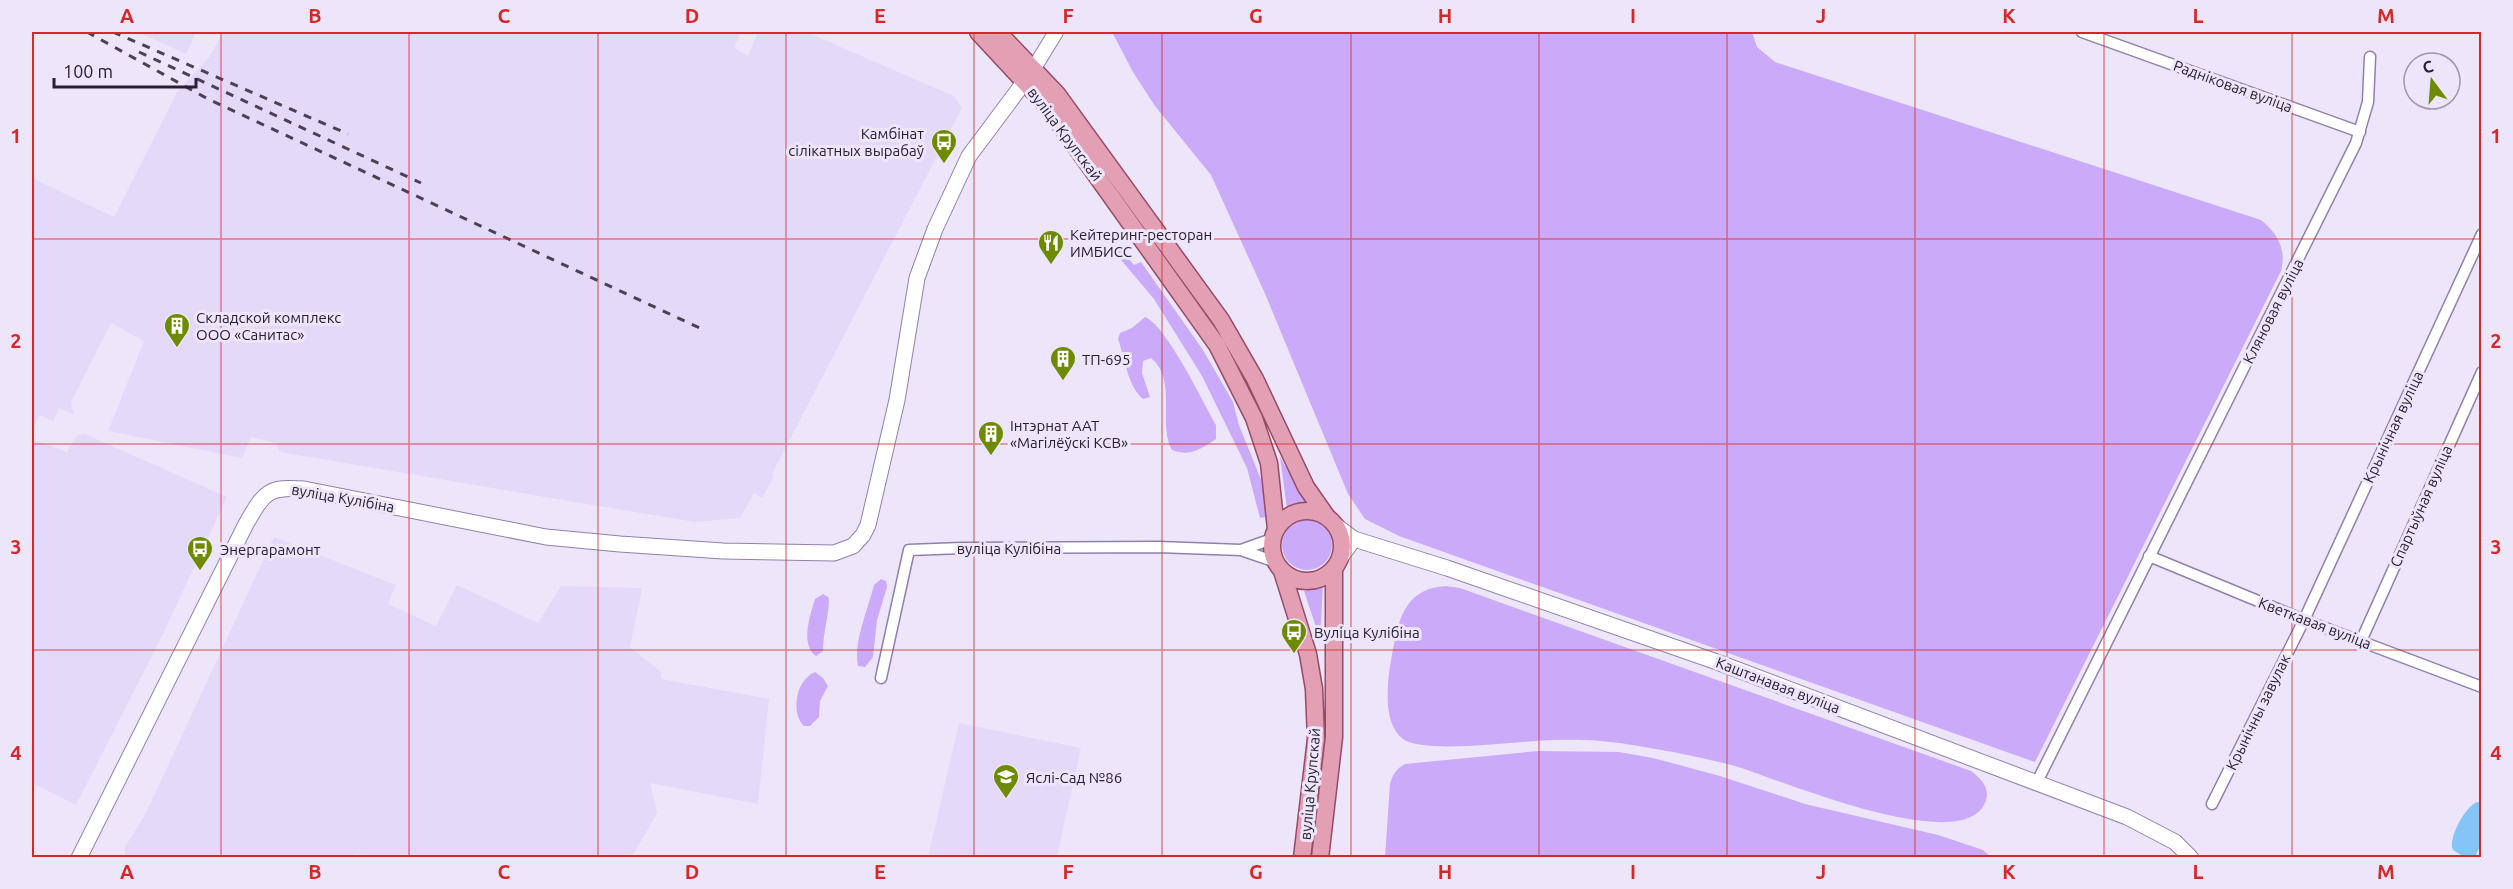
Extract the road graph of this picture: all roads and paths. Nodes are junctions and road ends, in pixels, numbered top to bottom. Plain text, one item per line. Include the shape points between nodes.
1 (978, 32) edge
2 (998, 32) edge
3 (1056, 32) edge
4 (2082, 32) edge
5 (2107, 36) edge
6 (2370, 57) dead end
7 (1029, 74) junction
8 (2360, 132) junction
9 (2481, 234) edge
10 (2481, 372) edge
11 (1331, 521) junction
12 (1274, 534) junction
13 (1354, 539) junction
14 (1241, 550) junction
15 (827, 554) joint
16 (2149, 556) junction
17 (1337, 563) junction
18 (1279, 567) junction
19 (2304, 620) junction
20 (2361, 640) junction
21 (880, 678) dead end
22 (2481, 685) edge
23 (2037, 783) junction
24 (2212, 804) dead end
25 (79, 858) edge
26 (1302, 858) edge
27 (1320, 858) edge
28 (2191, 858) edge

1 - 7 main road
2 - 7 main road
3 - 7 street
4 - 5 street, Радніковая вуліца
5 - 8 street, Радніковая вуліца
6 - 8 street, Кляновая вуліца via 2368,102
7 - 11 main road, вуліца Крупскай via 1111,166 1221,320 1255,379 1306,487
7 - 12 main road, вуліца Крупскай via 1046,105 1226,362 1254,418 1269,463
7 - 15 main road, вуліца Крупскай via 969,156 917,278 897,400 868,525 853,546
8 - 16 street, Кляновая вуліца
9 - 19 street, Крынічная вуліца
10 - 20 street, Спартыўная вуліца
11 - 12 main road via 1304,511 1293,513 1283,519
11 - 13 main road, Каштанавая вуліца
11 - 17 main road via 1341,535
12 - 14 street, вуліца Кулібіна
12 - 18 main road
13 - 17 main road
13 - 23 main road, Каштанавая вуліца via 1717,662
14 - 18 street, вуліца Кулібіна
14 - 21 street, вуліца Кулібіна via 909,550
15 - 25 main road, вуліца Кулібіна via 546,537 280,487 261,498 246,524
16 - 19 street, Кветкавая вуліца
16 - 23 street, Кляновая вуліца
17 - 18 main road via 1325,576 1303,581
17 - 27 main road, вуліца Крупскай via 1334,737
18 - 26 main road, вуліца Крупскай via 1308,654 1314,688 1316,739
19 - 20 street, Кветкавая вуліца
19 - 24 street, Крынічны завулак
20 - 22 street, Кветкавая вуліца
23 - 28 main road, Каштанавая вуліца via 2127,817 2175,842

